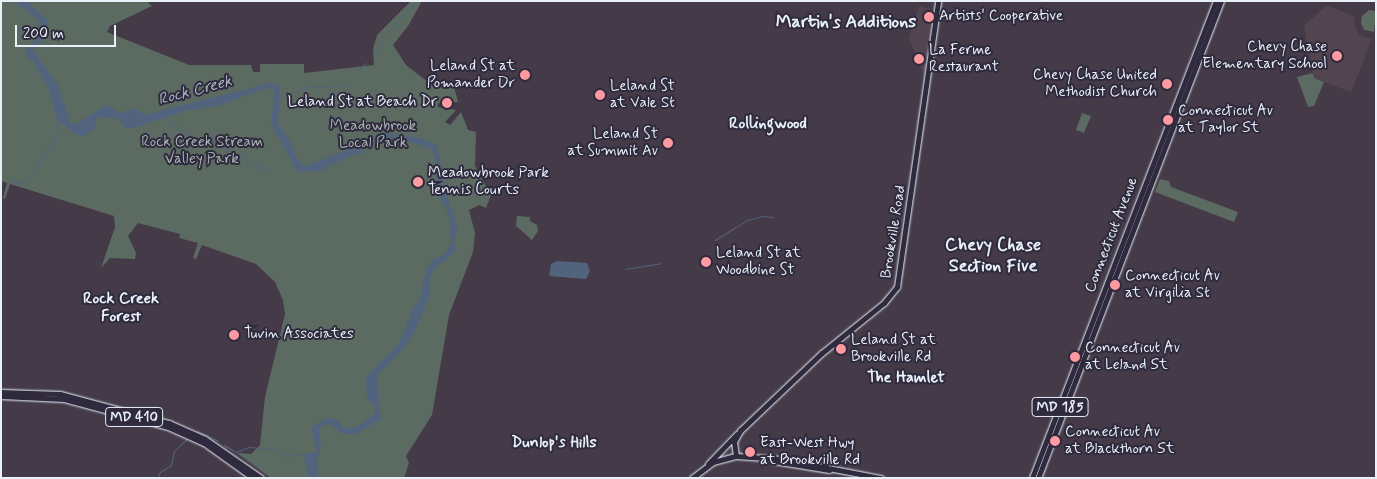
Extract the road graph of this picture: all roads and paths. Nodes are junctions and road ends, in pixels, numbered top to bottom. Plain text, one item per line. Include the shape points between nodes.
1 (938, 1) edge
2 (1216, 1) edge
3 (1221, 1) edge
4 (1, 392) edge
5 (1, 396) edge
6 (737, 434) junction
7 (736, 456) junction
8 (707, 465) junction
9 (1033, 477) edge
10 (253, 478) edge
11 (261, 478) edge
12 (692, 478) edge
13 (881, 478) edge

1 - 6 main road, Brookville Road via 898,287 884,303 822,353
2 - 9 main road, Connecticut Avenue / MD 185
3 - 9 main road, Connecticut Avenue / MD 185
4 - 11 main road, MD 410 via 60,394 169,423 205,439
5 - 10 main road, MD 410 via 64,399 168,427 204,442
6 - 7 main road
6 - 8 main road via 715,453
7 - 8 main road
7 - 13 main road
8 - 12 main road

